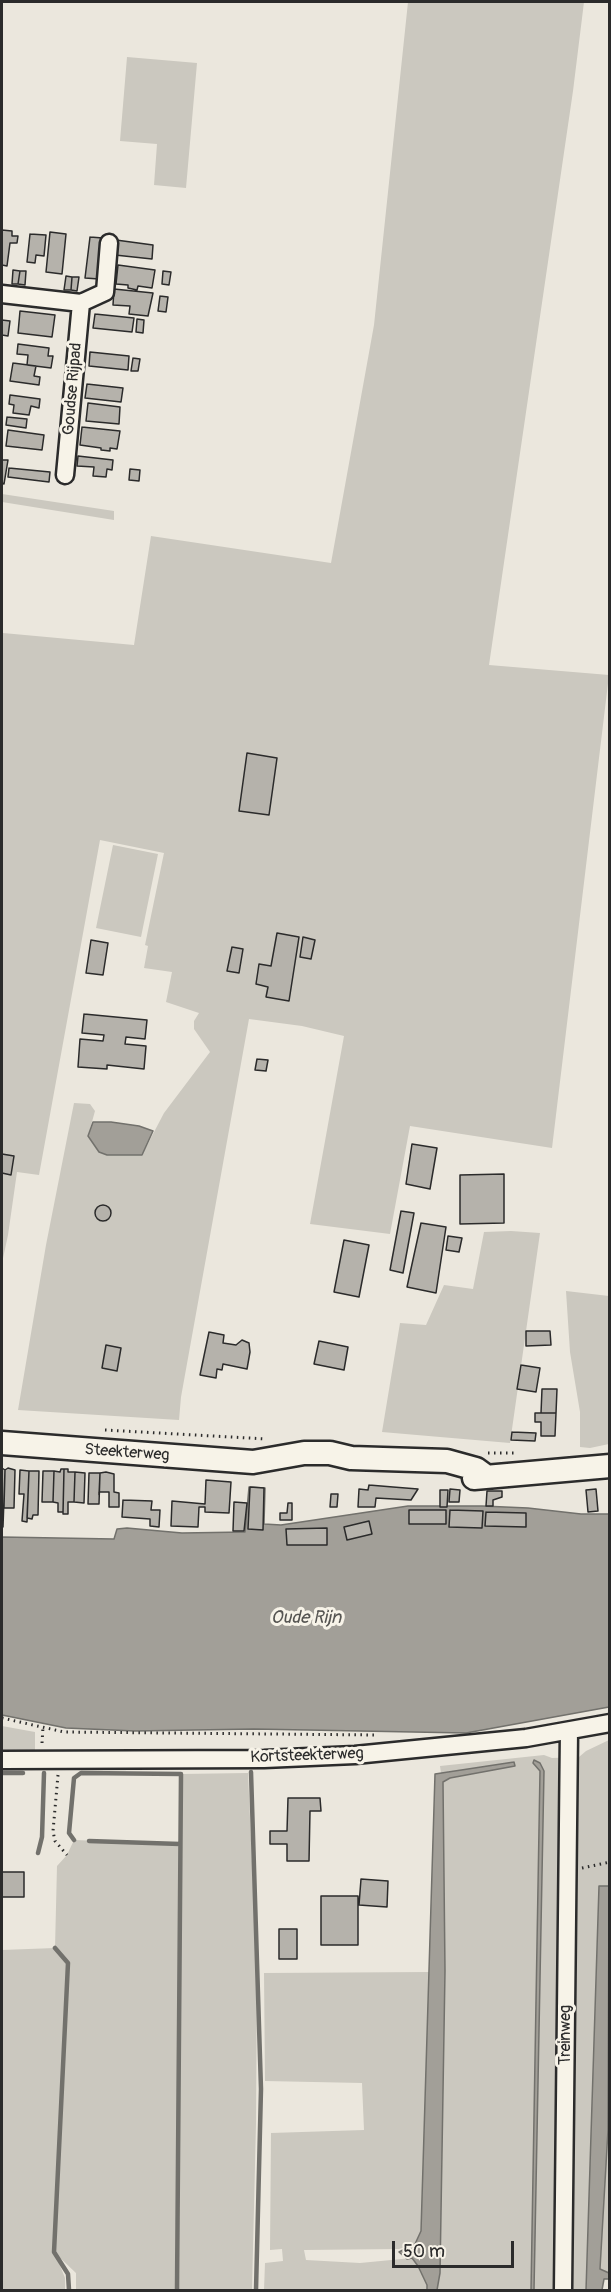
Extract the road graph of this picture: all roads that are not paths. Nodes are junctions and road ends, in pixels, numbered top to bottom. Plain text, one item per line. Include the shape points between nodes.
1 (109, 243) dead end
2 (2, 294) edge
3 (81, 303) junction
4 (65, 475) dead end
5 (2, 1443) edge
6 (609, 1466) edge
7 (609, 1723) edge
8 (569, 1731) junction
9 (2, 1760) edge
10 (563, 2290) edge

1 - 3 street via 105,292
2 - 3 street
3 - 4 street, Goudse Rijpad
5 - 6 main road, Steekterweg via 253,1462 271,1468 297,1469 351,1458 447,1461 476,1469 488,1477
7 - 8 street, Kortsteekterweg
8 - 9 street, Kortsteekterweg via 355,1755
8 - 10 street, Treinweg

